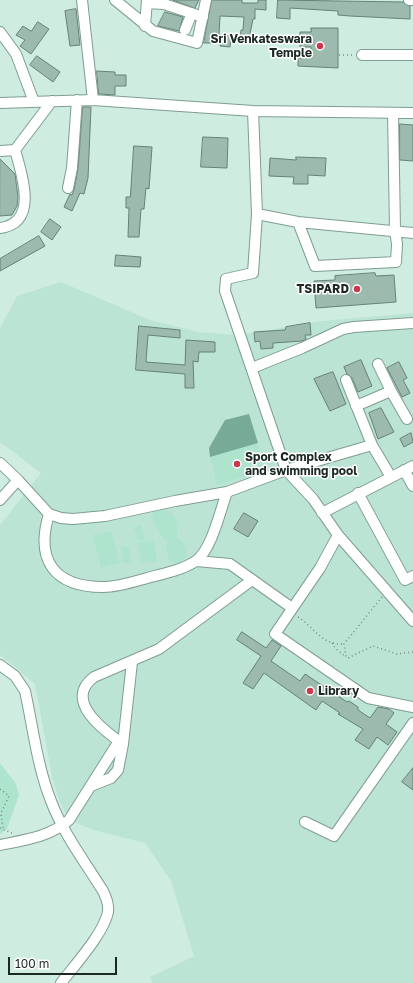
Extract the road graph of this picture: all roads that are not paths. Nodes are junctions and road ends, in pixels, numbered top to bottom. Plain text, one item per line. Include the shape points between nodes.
1 (82, 0) edge
2 (115, 0) edge
3 (206, 0) edge
4 (409, 0) edge
5 (413, 0) edge
6 (147, 2) edge
7 (192, 14) junction
8 (202, 17) junction
9 (145, 26) junction
10 (185, 30) dead end
11 (0, 32) edge
12 (362, 55) road end
13 (413, 55) edge
14 (77, 100) junction
15 (93, 100) junction
16 (52, 101) junction
17 (34, 102) junction
18 (0, 103) edge
19 (253, 111) junction
20 (393, 113) junction
21 (413, 113) edge
22 (15, 150) junction
23 (0, 151) edge
24 (68, 188) dead end
25 (257, 214) junction
26 (298, 222) junction
27 (0, 228) edge
28 (395, 230) junction
29 (413, 233) edge
30 (413, 323) edge
31 (378, 364) dead end
32 (252, 368) junction
33 (346, 380) dead end
34 (391, 391) junction
35 (356, 406) junction
36 (407, 419) dead end
37 (372, 444) junction
38 (0, 463) edge
39 (409, 468) edge
40 (286, 470) junction
41 (391, 477) junction
42 (18, 480) junction
43 (413, 486) edge
44 (227, 492) junction
45 (358, 493) junction
46 (0, 500) edge
47 (322, 513) junction
48 (49, 514) junction
49 (338, 535) junction
50 (196, 561) junction
51 (413, 576) edge
52 (252, 580) junction
53 (290, 610) junction
54 (413, 621) edge
55 (132, 662) junction
56 (0, 665) edge
57 (413, 707) edge
58 (413, 723) edge
59 (121, 742) junction
60 (91, 786) junction
61 (305, 822) dead end
62 (62, 826) junction
63 (0, 845) edge
64 (61, 983) edge

1 - 15 street
2 - 9 street
3 - 8 street
4 - 5 street
6 - 7 street via 164,4
6 - 9 street
7 - 8 street
7 - 10 street
8 - 9 street via 197,43 162,34
11 - 17 street via 20,60
12 - 13 street
14 - 15 street
14 - 16 street
14 - 24 street
15 - 19 street
16 - 17 street
16 - 22 street
17 - 18 street
19 - 20 street
19 - 25 street
20 - 21 street
20 - 28 street
22 - 23 street
22 - 27 street via 22,175 25,206 22,216 16,223
25 - 26 street
25 - 32 street via 253,273 226,279 225,291
26 - 28 street
26 - 28 street via 314,266 396,262
28 - 29 street
30 - 32 street via 354,326 343,329
31 - 34 street
32 - 40 street
33 - 35 street
34 - 35 street
34 - 36 street
35 - 37 street
37 - 40 street
37 - 41 street
38 - 42 street
39 - 41 street
39 - 43 street
40 - 44 street
40 - 47 street via 313,499
41 - 45 street
42 - 46 street
42 - 48 street
44 - 48 street via 105,516 72,519
44 - 50 street via 207,546
45 - 47 street
45 - 51 street via 405,580
47 - 49 street
48 - 50 street via 43,541 48,563 56,573 86,586 117,586 166,573
49 - 53 street via 320,568
49 - 54 street
50 - 52 street via 230,564
52 - 53 street
52 - 55 street via 168,643
53 - 57 street via 275,634 368,698
55 - 59 street
55 - 59 street via 94,677 85,687 83,700 87,712 94,721
56 - 62 street via 15,676 25,690 45,782
58 - 61 street via 334,836
59 - 60 street
59 - 60 street via 121,762 115,774
60 - 62 street via 69,820
62 - 63 street via 39,837
62 - 64 street via 103,890 108,911 99,932

